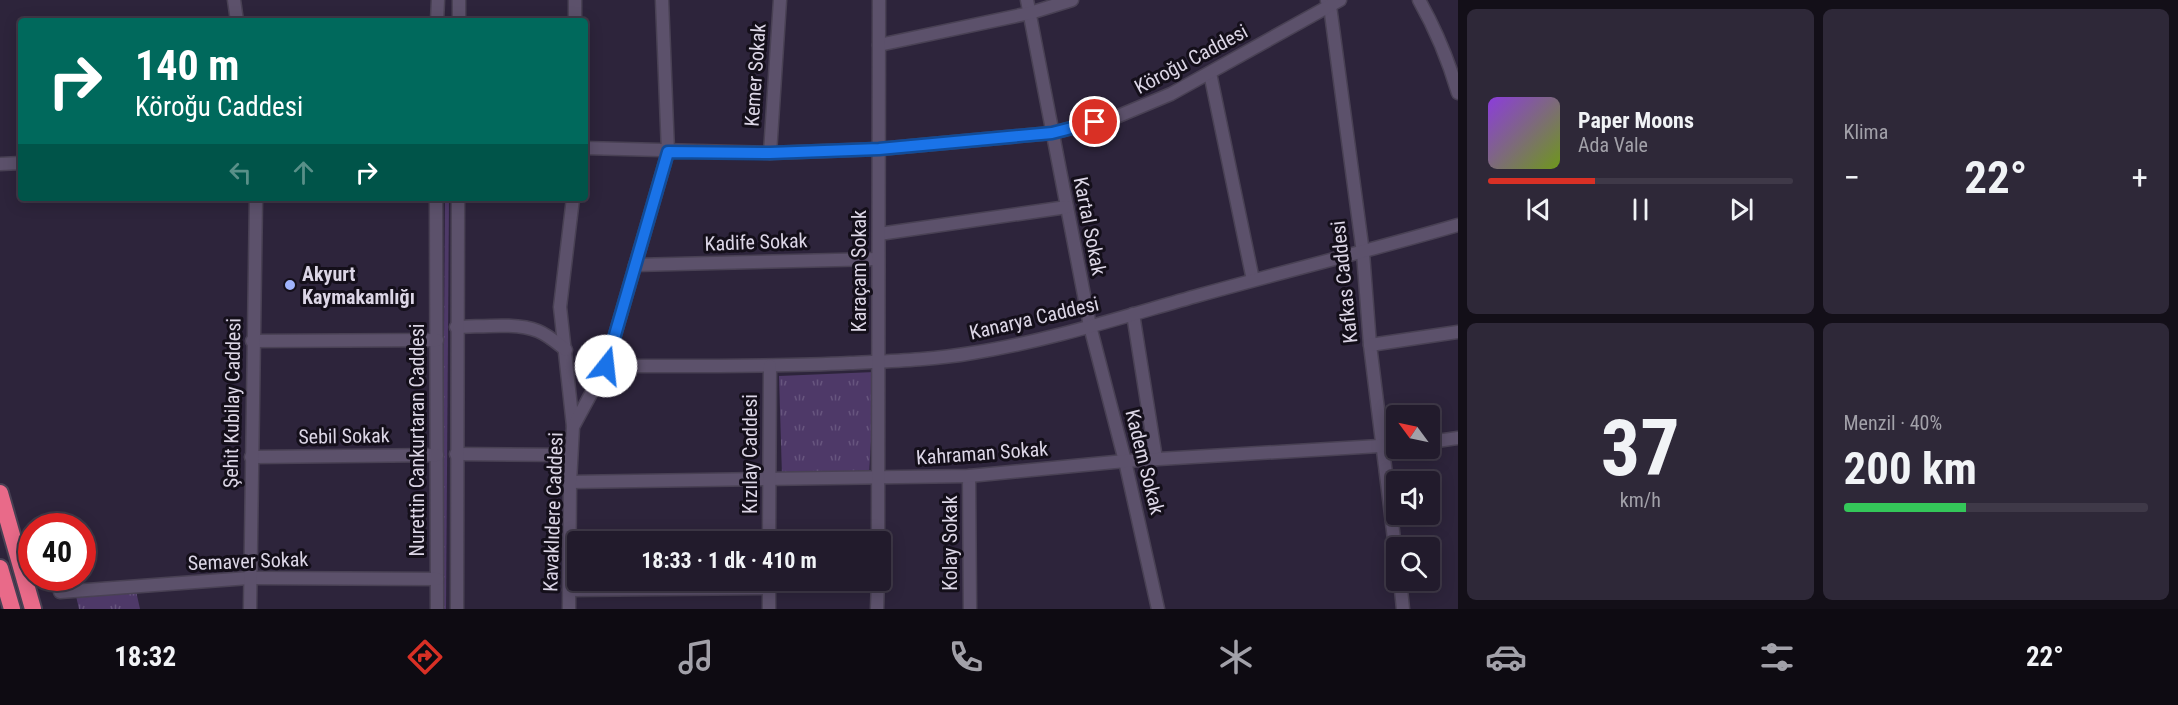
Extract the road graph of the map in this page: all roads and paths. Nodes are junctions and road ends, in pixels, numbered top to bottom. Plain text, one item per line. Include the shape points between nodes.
1 (234, 0) edge
2 (438, 0) edge
3 (459, 0) edge
4 (574, 0) edge
5 (662, 0) edge
6 (780, 0) edge
7 (879, 0) edge
8 (1027, 0) edge
9 (1072, 0) edge
10 (1419, 0) edge
11 (1332, 2) edge
12 (1030, 13) junction
13 (237, 18) edge
14 (437, 18) edge
15 (459, 18) edge
16 (575, 18) edge
17 (879, 45) junction
18 (1210, 73) junction
19 (1458, 93) edge
20 (1052, 133) junction
21 (588, 148) edge
22 (879, 149) junction
23 (668, 152) junction
24 (770, 153) junction
25 (18, 163) edge
26 (0, 164) edge
27 (256, 201) edge
28 (436, 201) edge
29 (458, 201) edge
30 (573, 201) edge
31 (1067, 207) junction
32 (1458, 225) edge
33 (879, 234) junction
34 (1362, 253) junction
35 (878, 258) junction
36 (635, 265) junction
37 (1253, 280) junction
38 (1133, 314) junction
39 (1090, 326) junction
40 (456, 327) junction
41 (1458, 333) edge
42 (437, 340) junction
43 (252, 341) junction
44 (1370, 345) junction
45 (566, 350) junction
46 (878, 362) junction
47 (606, 366) junction
48 (770, 366) junction
49 (573, 427) junction
50 (1458, 438) edge
51 (1440, 440) edge
52 (1383, 447) junction
53 (1386, 447) edge
54 (456, 454) junction
55 (437, 455) junction
56 (572, 455) junction
57 (251, 457) junction
58 (1156, 459) junction
59 (1125, 461) junction
60 (969, 476) junction
61 (770, 478) junction
62 (879, 478) junction
63 (570, 482) junction
64 (0, 493) edge
65 (570, 531) edge
66 (769, 531) edge
67 (878, 531) edge
68 (1394, 537) edge
69 (0, 568) edge
70 (249, 578) junction
71 (437, 579) junction
72 (569, 591) edge
73 (769, 591) edge
74 (878, 591) edge
75 (1401, 591) edge
76 (60, 592) dead end
77 (12, 609) edge
78 (33, 609) edge
79 (250, 609) edge
80 (438, 609) edge
81 (457, 609) edge
82 (569, 609) edge
83 (769, 609) edge
84 (877, 609) edge
85 (970, 609) edge
86 (1158, 609) edge
87 (1403, 609) edge

1 - 13 street
2 - 14 street
3 - 15 street
4 - 16 street
5 - 23 street, Kavaklıdere Caddesi
6 - 24 street, Kemer Sokak
7 - 17 street, Karaçam Sokak
8 - 12 street, Kartal Sokak
9 - 12 street
10 - 19 street via 1438,35
11 - 18 street, Köroğu Caddesi
11 - 34 street, Kafkas Caddesi
12 - 17 street
12 - 20 street, Kartal Sokak
17 - 22 street, Karaçam Sokak
18 - 20 street, Köroğu Caddesi via 1143,107
18 - 37 street
20 - 22 street, Köroğu Caddesi
20 - 31 street, Kartal Sokak
21 - 23 street, Köroğu Caddesi
22 - 24 street, Köroğu Caddesi
22 - 33 street, Karaçam Sokak
23 - 24 street, Köroğu Caddesi
23 - 36 street, Kavaklıdere Caddesi
25 - 26 street
27 - 43 street, Şehit Kubilay Caddesi
28 - 42 street, Nurettin Cankurtaran Caddesi
29 - 40 street, Nurettin Cankurtaran Caddesi
30 - 45 street via 560,308
31 - 33 street
31 - 39 street, Kartal Sokak
32 - 34 street, Kanarya Caddesi
33 - 35 street, Karaçam Sokak
34 - 37 street, Kanarya Caddesi
34 - 44 street, Kafkas Caddesi
35 - 36 street, Kadife Sokak
35 - 46 street, Karaçam Sokak
36 - 47 street, Kavaklıdere Caddesi
37 - 38 street, Kanarya Caddesi
38 - 39 street, Kanarya Caddesi
38 - 58 street
39 - 46 street, Kanarya Caddesi via 971,354
39 - 59 street, Kadem Sokak
40 - 45 street via 536,330
40 - 54 street, Nurettin Cankurtaran Caddesi
41 - 44 street
42 - 43 street
42 - 55 street, Nurettin Cankurtaran Caddesi
43 - 57 street, Şehit Kubilay Caddesi
44 - 52 street, Kafkas Caddesi
45 - 49 street
46 - 48 street, Kanarya Caddesi
46 - 62 street, Karaçam Sokak
47 - 48 street, Kanarya Caddesi
47 - 49 street, Kavaklıdere Caddesi
48 - 61 street, Kızılay Caddesi
49 - 56 street, Kavaklıdere Caddesi
50 - 51 street
52 - 53 street, Kahraman Sokak
52 - 58 street, Kahraman Sokak
52 - 68 street, Kafkas Caddesi
54 - 56 street
54 - 81 street, Nurettin Cankurtaran Caddesi
55 - 57 street, Sebil Sokak
55 - 71 street, Nurettin Cankurtaran Caddesi
56 - 63 street, Kavaklıdere Caddesi
57 - 70 street, Şehit Kubilay Caddesi
58 - 59 street, Kahraman Sokak
59 - 60 street, Kahraman Sokak
59 - 86 street, Kadem Sokak
60 - 62 street, Kahraman Sokak
60 - 85 street, Kolay Sokak
61 - 62 street, Kahraman Sokak
61 - 63 street, Kahraman Sokak
61 - 66 street, Kızılay Caddesi
62 - 67 street, Karaçam Sokak
63 - 65 street, Kavaklıdere Caddesi
64 - 78 highway
69 - 77 highway
70 - 71 street, Semaver Sokak
70 - 76 street, Semaver Sokak
70 - 79 street, Şehit Kubilay Caddesi
71 - 80 street, Nurettin Cankurtaran Caddesi
72 - 82 street, Kavaklıdere Caddesi
73 - 83 street
74 - 84 street
75 - 87 street

